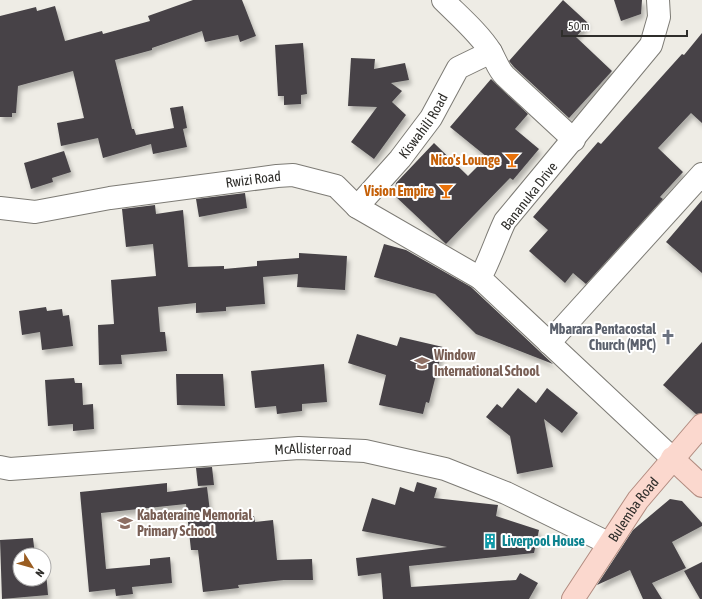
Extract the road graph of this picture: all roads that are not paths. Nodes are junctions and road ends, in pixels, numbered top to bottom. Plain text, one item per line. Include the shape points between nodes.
1 (443, 0) edge
2 (658, 0) edge
3 (491, 52) junction
4 (574, 140) junction
5 (702, 174) edge
6 (357, 207) junction
7 (0, 208) edge
8 (480, 278) junction
9 (550, 343) junction
10 (702, 425) edge
11 (672, 458) junction
12 (0, 467) edge
13 (702, 486) edge
14 (608, 543) junction
15 (573, 599) edge

1 - 3 street
2 - 4 street, Bananuka Drive via 659,17 651,45
3 - 4 street via 498,69
3 - 6 street, Kiswahili Road via 458,68 431,118 400,159
4 - 8 street, Bananuka Drive via 505,222
5 - 9 street
6 - 7 street, Rwizi Road via 336,186 293,175 110,198 36,212
6 - 8 street, Rwizi Road
8 - 9 street
9 - 11 street
10 - 11 main road, Bulemba Road
11 - 13 main road
11 - 14 main road, Bulemba Road
12 - 14 street, McAllister road via 10,469 71,466 299,448 365,451 445,469 506,493
14 - 15 main road, Bulemba Road

